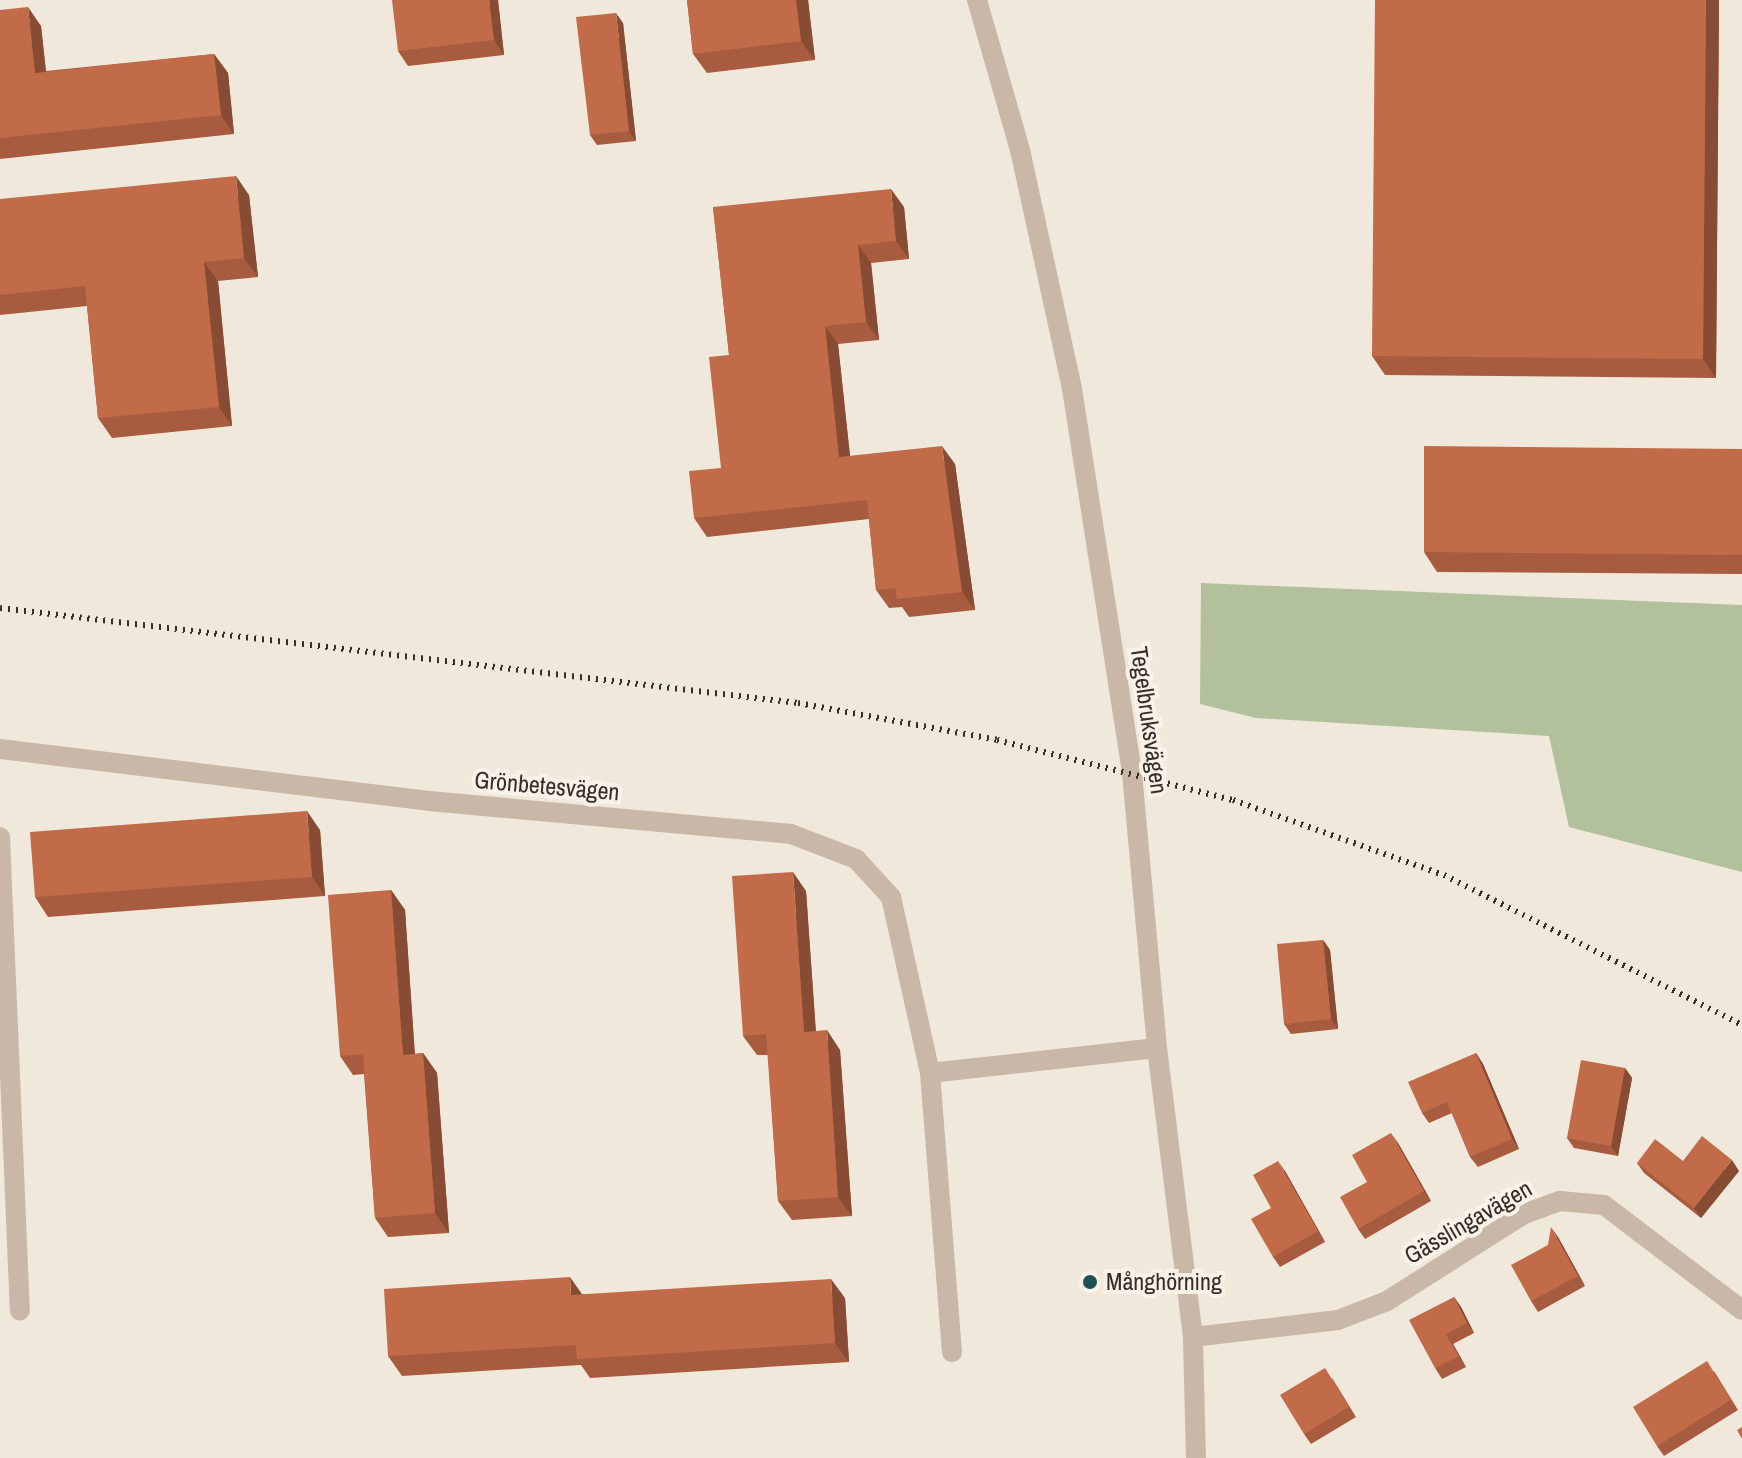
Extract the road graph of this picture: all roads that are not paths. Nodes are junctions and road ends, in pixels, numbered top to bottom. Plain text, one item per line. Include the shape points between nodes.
1 (977, 0) edge
2 (0, 749) edge
3 (0, 837) edge
4 (1157, 1048) junction
5 (930, 1073) junction
6 (1742, 1310) edge
7 (20, 1311) dead end
8 (1193, 1337) junction
9 (952, 1352) dead end
10 (1196, 1458) edge

1 - 4 street, Tegelbruksvägen via 1020,150 1072,389 1132,773
2 - 5 street, Grönbetesvägen via 429,801 791,834 856,859 891,897
3 - 7 street
4 - 5 street
4 - 8 street, Tegelbruksvägen
5 - 9 street, Grönbetesvägen
6 - 8 street, Gässlingavägen via 1604,1205 1560,1201 1524,1214 1387,1301 1338,1320
8 - 10 street, Tegelbruksvägen

